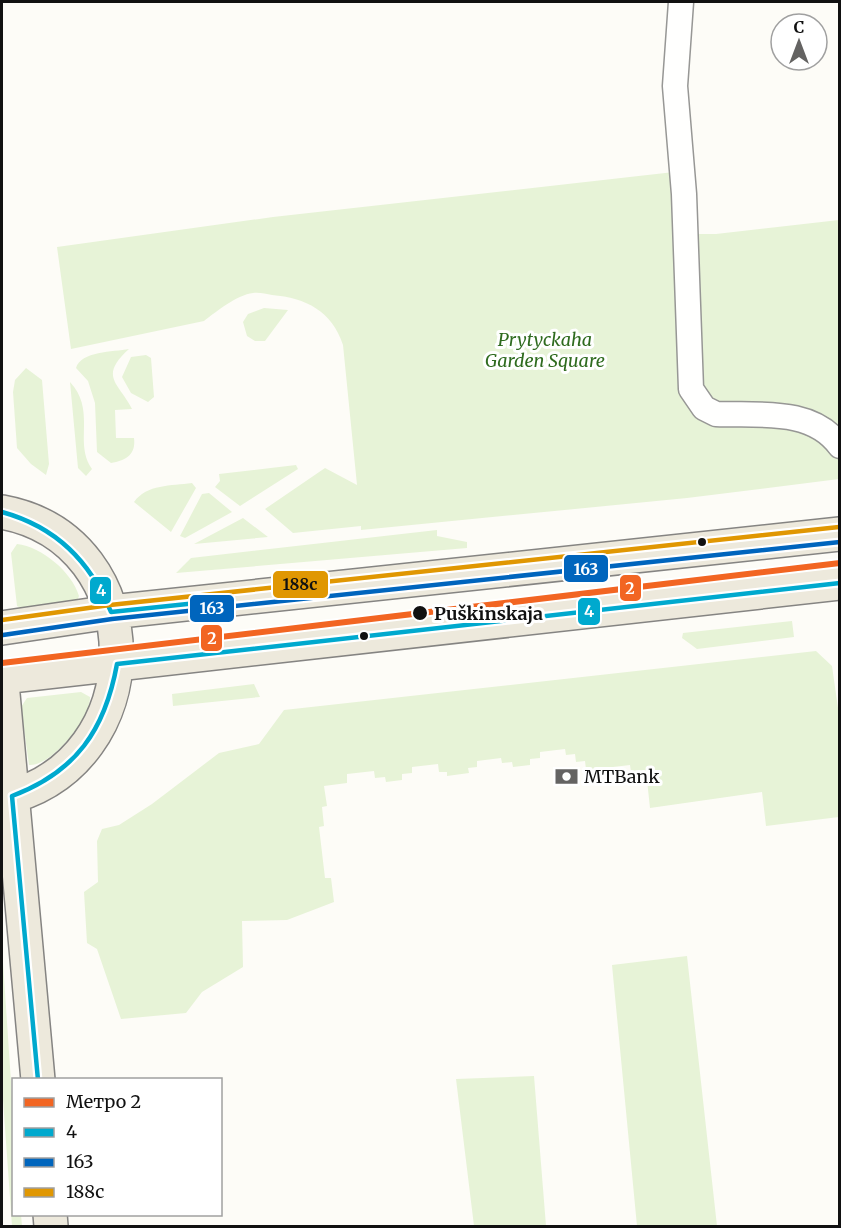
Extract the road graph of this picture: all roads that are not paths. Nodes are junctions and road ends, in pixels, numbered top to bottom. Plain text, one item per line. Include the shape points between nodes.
1 (681, 2) edge
2 (840, 446) edge
3 (2, 512) edge
4 (840, 534) edge
5 (840, 583) edge
6 (111, 612) junction
7 (2, 628) edge
8 (117, 664) junction
9 (2, 677) edge
10 (2, 683) edge
11 (7, 798) edge
12 (38, 1078) edge

1 - 2 street via 675,86 684,194 691,389 704,408 716,414 798,418 819,426
3 - 6 main road via 46,529 70,548 92,573
4 - 6 main road
5 - 8 main road
6 - 7 main road
6 - 8 main road
8 - 9 main road
8 - 11 main road via 109,705 90,741 58,774
10 - 11 main road
11 - 12 main road

